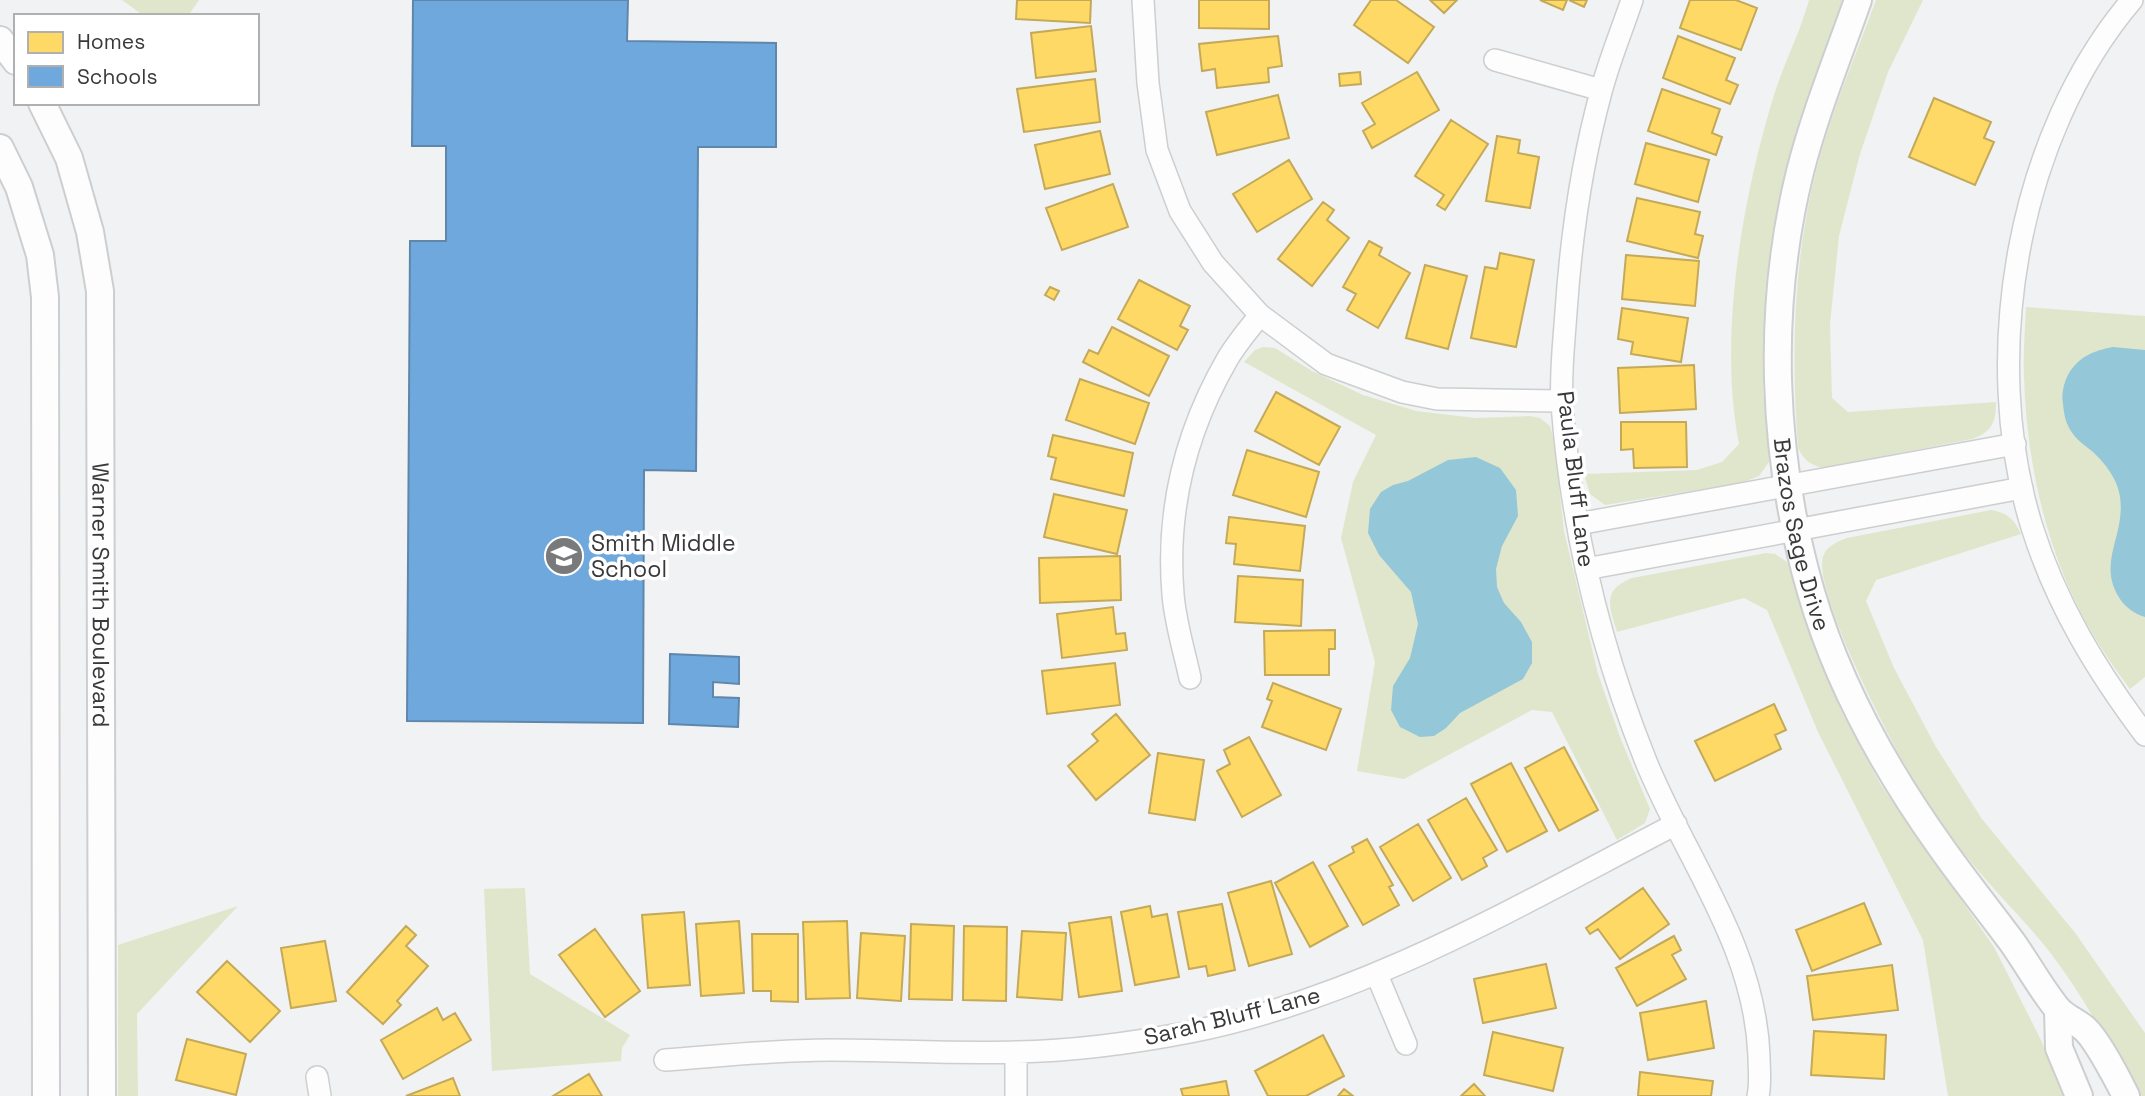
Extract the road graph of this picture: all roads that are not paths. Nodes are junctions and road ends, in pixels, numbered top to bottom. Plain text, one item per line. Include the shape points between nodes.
1 (1143, 0) edge
2 (1632, 0) edge
3 (1858, 0) edge
4 (2132, 0) edge
5 (0, 40) edge
6 (14, 58) edge
7 (1495, 60) dead end
8 (1601, 90) junction
9 (43, 105) edge
10 (0, 148) edge
11 (1260, 315) junction
12 (1562, 401) junction
13 (2015, 444) junction
14 (1788, 486) junction
15 (2022, 488) junction
16 (1578, 524) junction
17 (1797, 530) junction
18 (1586, 569) junction
19 (1190, 678) dead end
20 (2145, 735) edge
21 (1676, 824) junction
22 (1377, 975) junction
23 (2058, 1010) junction
24 (1406, 1044) dead end
25 (1016, 1052) junction
26 (665, 1059) dead end
27 (46, 1096) edge
28 (102, 1096) edge
29 (1016, 1096) edge
30 (1758, 1096) edge
31 (2079, 1096) edge
32 (2126, 1096) edge

1 - 11 street via 1147,83 1157,150 1180,211 1213,263
2 - 8 street, Paula Bluff Lane
3 - 14 street, Brazos Sage Drive via 1817,113 1787,241 1777,379
4 - 13 street via 2072,90 2029,203 2009,328
5 - 6 street
7 - 8 street
8 - 12 street, Paula Bluff Lane via 1576,211
9 - 28 street, Warner Smith Boulevard via 69,158 90,232 100,291
10 - 27 street via 19,187 40,255 45,297
11 - 12 street via 1326,364 1402,392 1437,399
11 - 19 street via 1218,377 1182,466 1171,531 1173,596
12 - 16 street, Paula Bluff Lane
13 - 14 street
13 - 15 street
14 - 16 street
14 - 17 street, Brazos Sage Drive
15 - 17 street
15 - 20 street via 2032,527 2080,640
16 - 18 street, Paula Bluff Lane
17 - 18 street
17 - 23 street, Brazos Sage Drive via 1811,592 1833,655 1899,786
18 - 21 street, Paula Bluff Lane via 1624,706
21 - 22 street, Sarah Bluff Lane
21 - 30 street, Paula Bluff Lane via 1744,969 1758,1023
22 - 24 street
22 - 25 street, Sarah Bluff Lane via 1309,1000 1191,1031 1074,1049
23 - 31 street via 2059,1048
23 - 32 street, Brazos Sage Drive via 2087,1031
25 - 26 street, Sarah Bluff Lane via 827,1050
25 - 29 street

